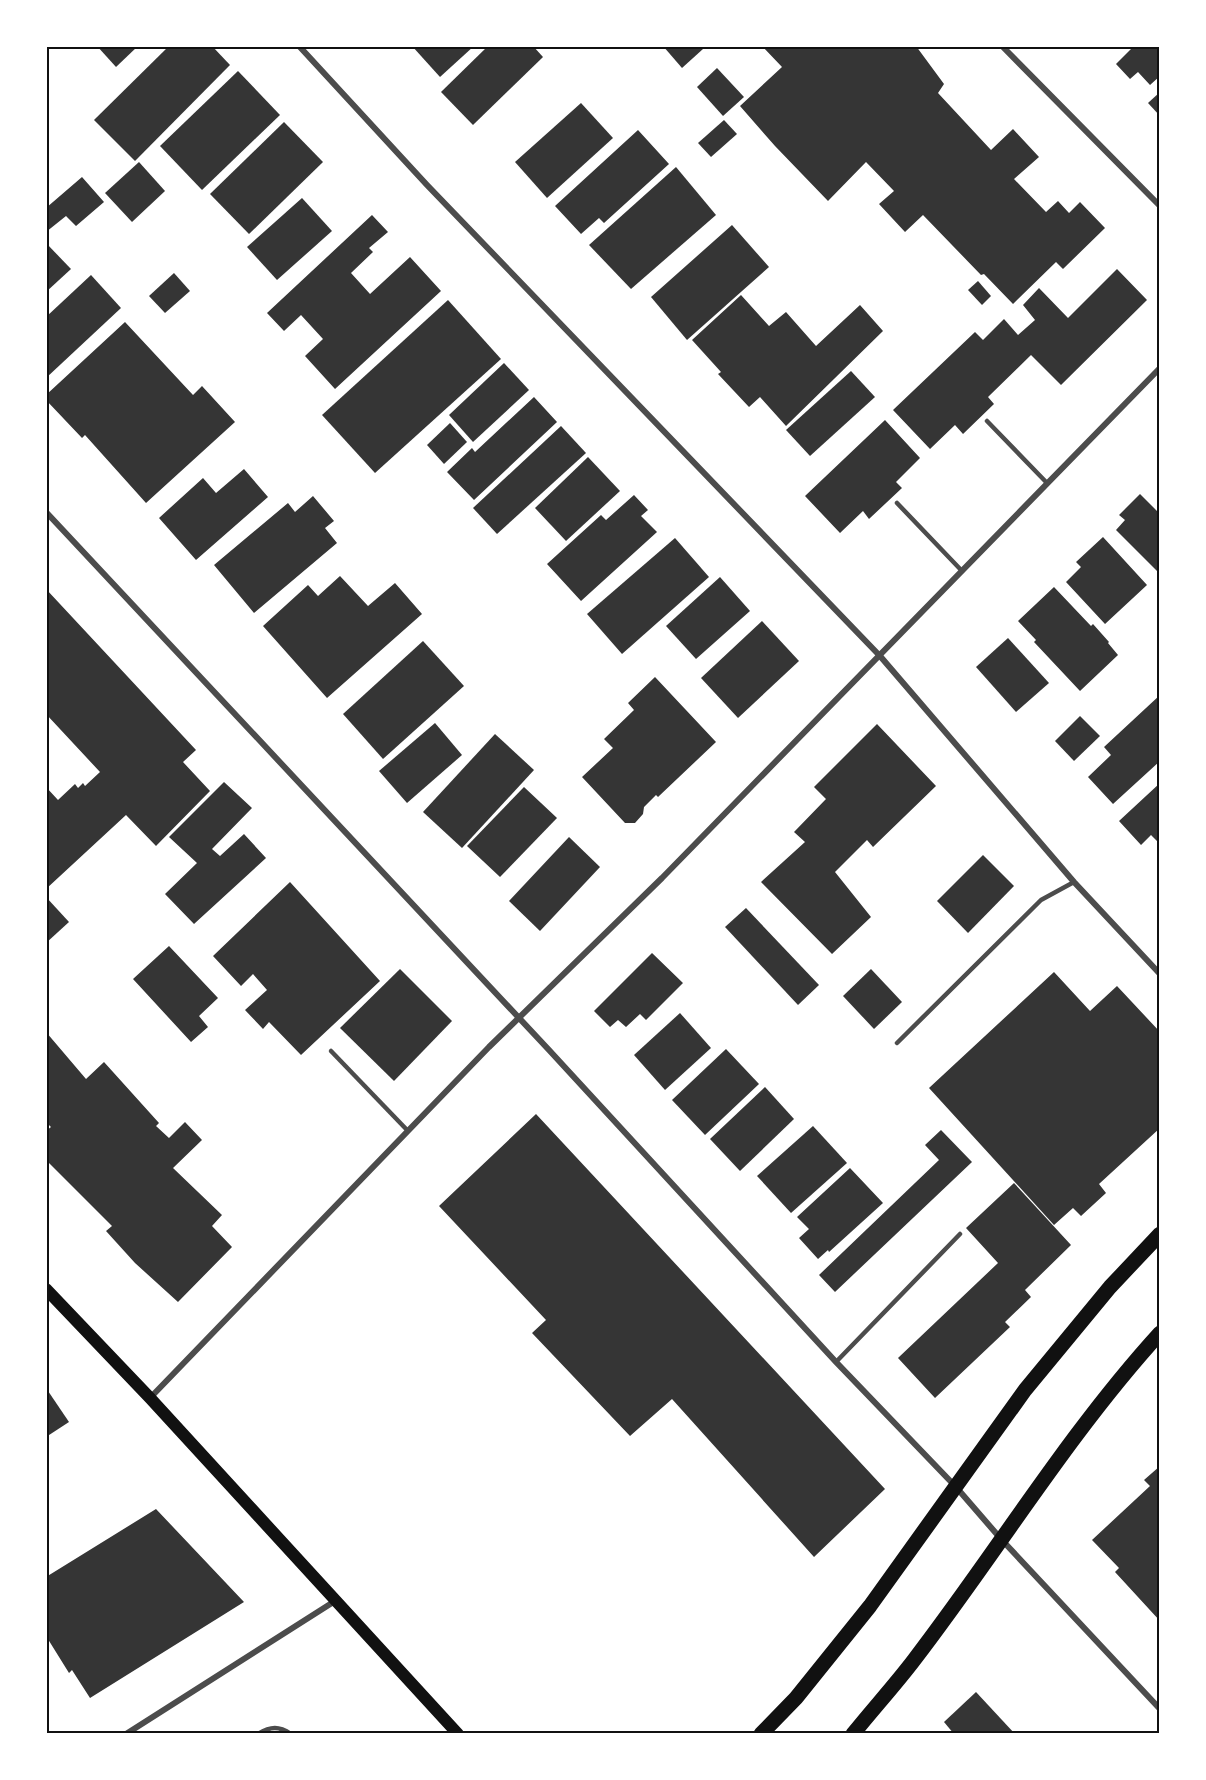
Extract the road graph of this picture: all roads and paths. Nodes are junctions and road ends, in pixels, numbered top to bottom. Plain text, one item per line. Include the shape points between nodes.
1 (299, 46) edge
2 (1002, 46) edge
3 (1160, 206) edge
4 (1160, 369) edge
5 (987, 421) dead end
6 (1047, 483) junction
7 (897, 503) dead end
8 (46, 512) edge
9 (962, 571) junction
10 (880, 656) junction
11 (1074, 882) junction
12 (1160, 974) edge
13 (518, 1019) junction
14 (897, 1043) dead end
15 (331, 1051) dead end
16 (408, 1131) junction
17 (960, 1234) dead end
18 (1160, 1234) edge
19 (46, 1289) edge
20 (1160, 1333) edge
21 (836, 1362) junction
22 (150, 1398) junction
23 (956, 1487) junction
24 (1001, 1539) junction
25 (335, 1601) junction
26 (1160, 1709) edge
27 (126, 1734) edge
28 (258, 1734) edge
29 (291, 1734) edge
30 (458, 1734) edge
31 (761, 1734) edge
32 (853, 1734) edge

1 - 10 street via 427,185
2 - 3 street
4 - 6 street
5 - 6 lane
6 - 9 street
7 - 9 lane
8 - 13 street
9 - 10 street
10 - 11 street
10 - 13 street
11 - 12 street
11 - 14 lane via 1041,900
13 - 16 street
13 - 21 street
15 - 16 lane
16 - 22 street
17 - 21 lane
18 - 23 main road via 1110,1287 1026,1390
19 - 22 main road
20 - 24 main road via 1070,1444
21 - 23 street
22 - 25 main road
23 - 24 street
23 - 31 main road via 863,1615 796,1698
24 - 26 street
24 - 32 main road via 914,1661
25 - 27 street
25 - 30 main road
28 - 29 lane via 281,1727

